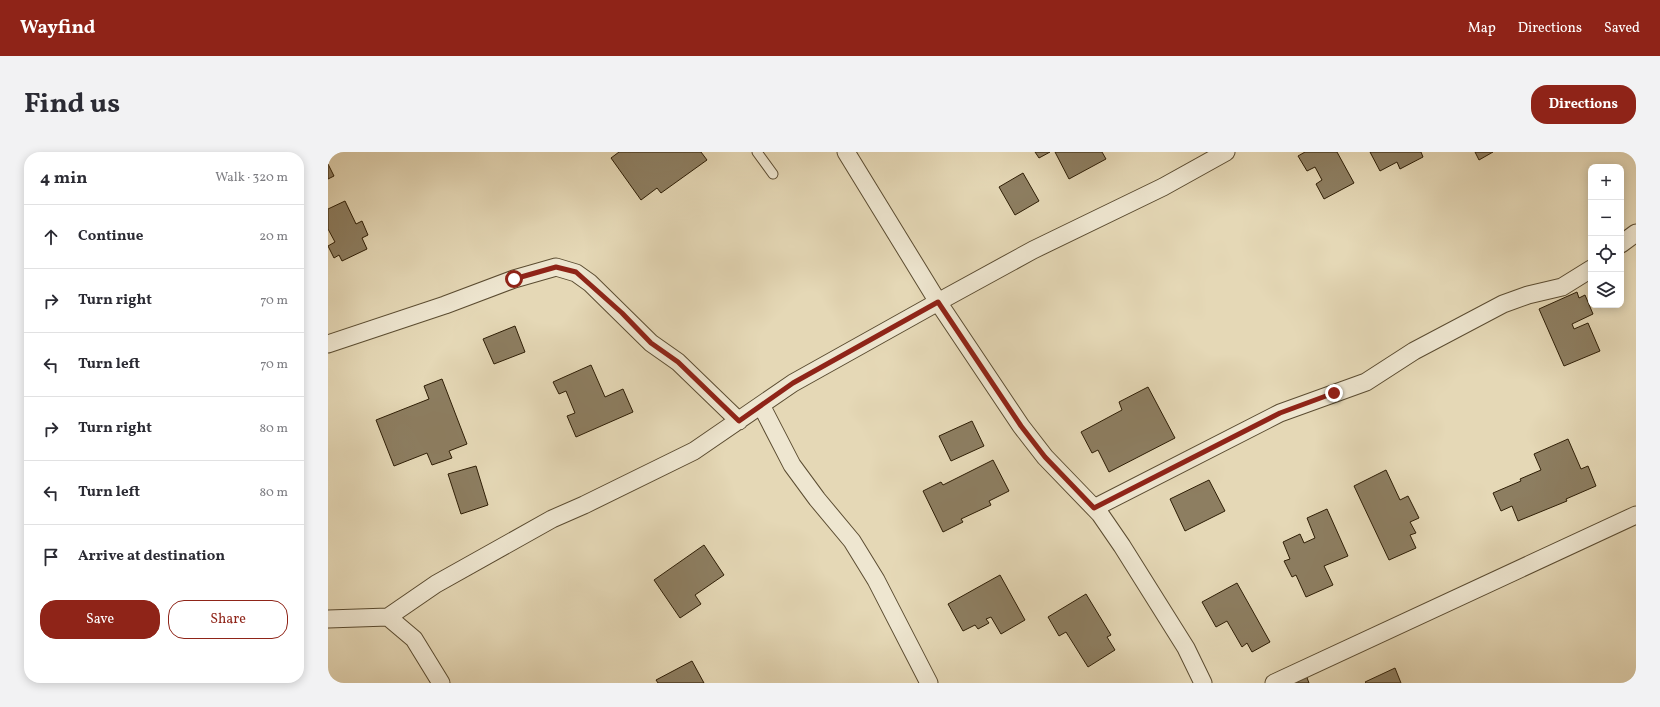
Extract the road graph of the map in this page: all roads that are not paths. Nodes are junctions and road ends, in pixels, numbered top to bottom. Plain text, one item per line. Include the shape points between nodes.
1 (757, 152) edge
2 (846, 152) edge
3 (1226, 152) edge
4 (773, 174) dead end
5 (1636, 233) edge
6 (1624, 242) edge
7 (1588, 271) edge
8 (938, 302) junction
9 (328, 344) edge
10 (761, 405) junction
11 (739, 421) junction
12 (1094, 508) junction
13 (1636, 515) edge
14 (388, 617) junction
15 (328, 619) edge
16 (441, 683) edge
17 (928, 683) edge
18 (1202, 683) edge
19 (1274, 683) edge

1 - 4 lane
2 - 8 street
3 - 8 street via 1163,187 1033,250
5 - 6 street
7 - 12 street via 1562,287 1528,294 1503,304 1414,351 1366,382 1280,413
8 - 10 street via 793,383
8 - 12 street via 1021,426 1045,457
9 - 11 street via 514,279 556,267 576,272 590,283 651,343 678,362
10 - 11 street
10 - 17 street via 792,465 852,542 876,580
11 - 14 street via 694,451 552,519 436,584
12 - 18 street via 1122,546 1186,648
13 - 19 street
14 - 15 street
14 - 16 street via 414,639

